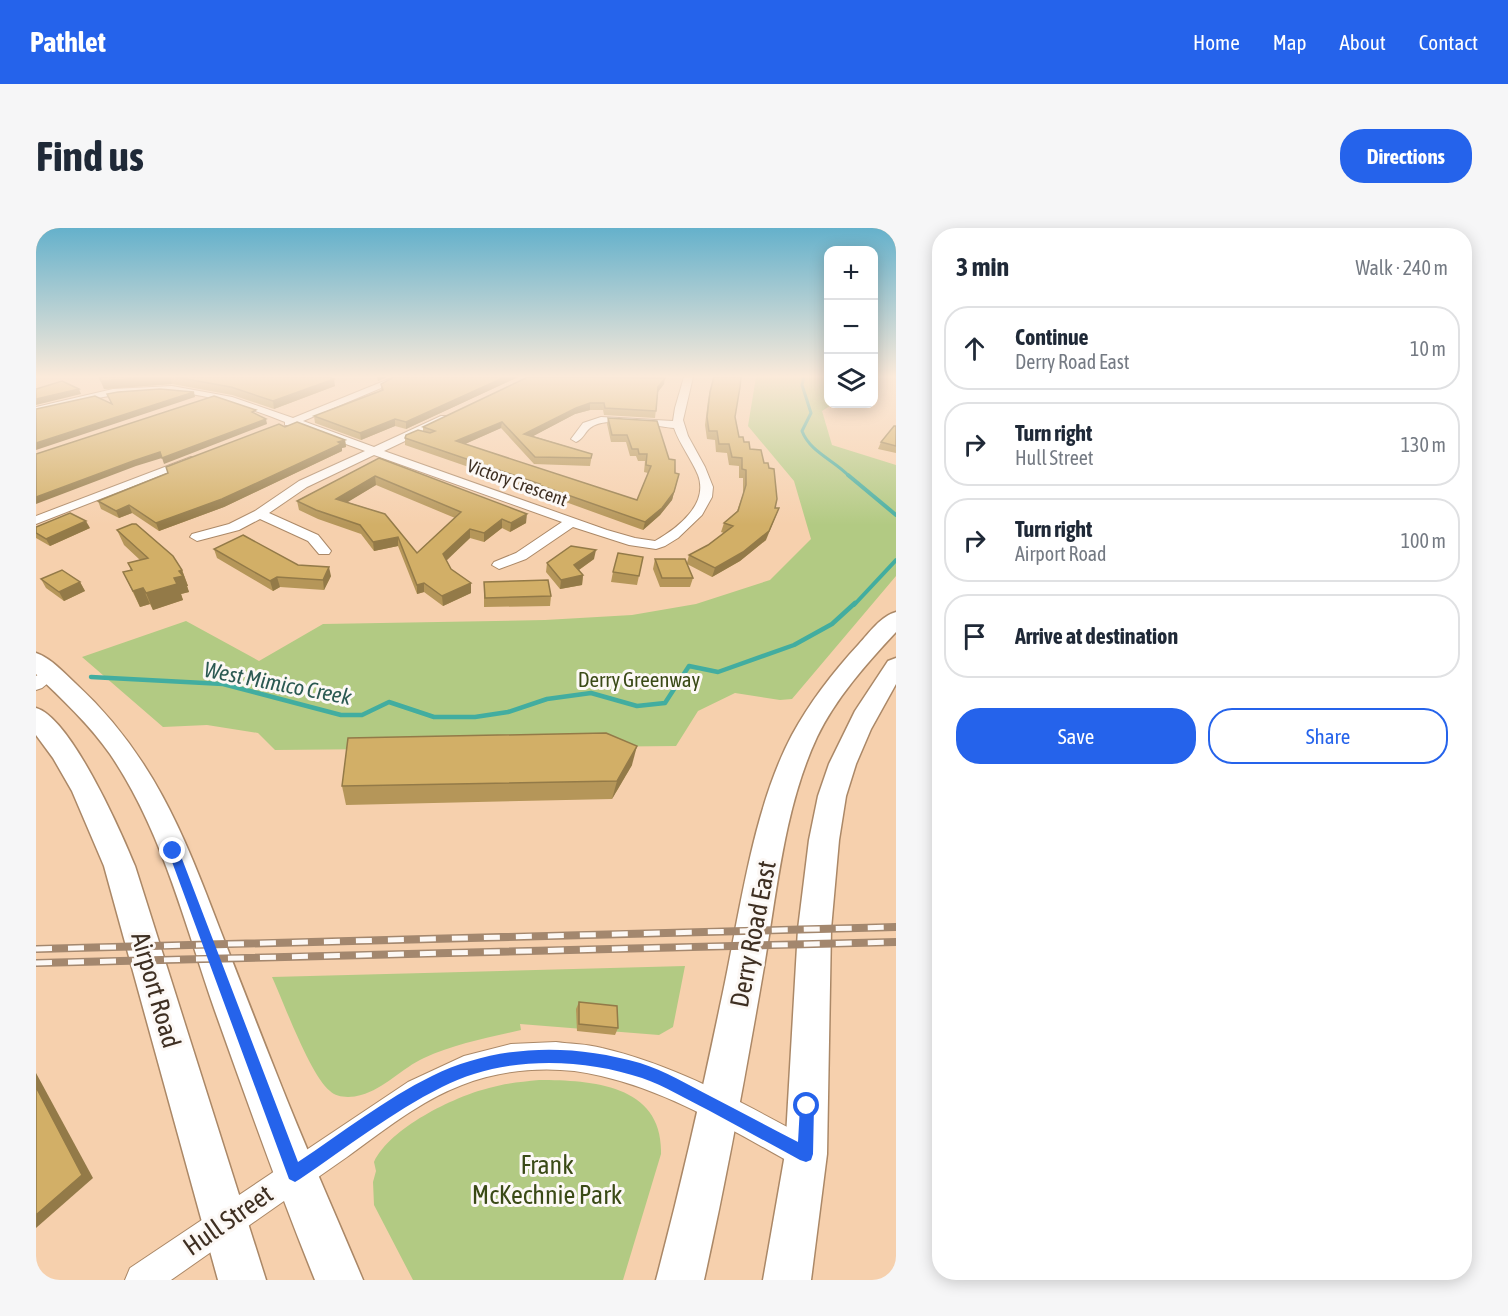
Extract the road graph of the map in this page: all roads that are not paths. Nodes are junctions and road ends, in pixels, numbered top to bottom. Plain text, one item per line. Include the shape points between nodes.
1 (280, 426) edge
2 (307, 426) edge
3 (428, 426) edge
4 (585, 426) edge
5 (678, 426) edge
6 (270, 430) edge
7 (576, 439) dead end
8 (375, 451) junction
9 (203, 456) edge
10 (260, 514) junction
11 (36, 520) edge
12 (571, 522) junction
13 (197, 537) dead end
14 (324, 551) dead end
15 (499, 564) dead end
16 (896, 619) edge
17 (896, 666) edge
18 (41, 673) edge
19 (36, 717) edge
20 (719, 1108) junction
21 (806, 1154) junction
22 (295, 1174) junction
23 (224, 1223) junction
24 (142, 1280) edge
25 (242, 1280) edge
26 (339, 1280) edge
27 (680, 1280) edge
28 (787, 1280) edge

1 - 6 street
2 - 8 street, Victory Crescent
3 - 8 street
4 - 7 street
5 - 12 street, Victory Crescent via 707,480 705,501 686,523 659,545 646,546
8 - 10 street via 303,484
8 - 12 street, Victory Crescent
9 - 11 street
10 - 13 street via 234,527
10 - 14 street via 313,538
12 - 15 street via 521,556
16 - 20 main road, Derry Road East via 848,673 816,717 785,786
17 - 21 main road via 882,685 849,751 833,794 821,859
18 - 22 main road via 98,721 128,759 152,803
19 - 23 main road, Airport Road via 74,766 108,833
20 - 21 street, Hull Street
20 - 22 street, Hull Street via 672,1083 611,1063 559,1057 495,1061 465,1069 403,1100
20 - 27 main road, Derry Road East
21 - 28 main road
22 - 23 street, Hull Street
22 - 26 main road
23 - 24 street, Hull Street
23 - 25 main road, Airport Road

